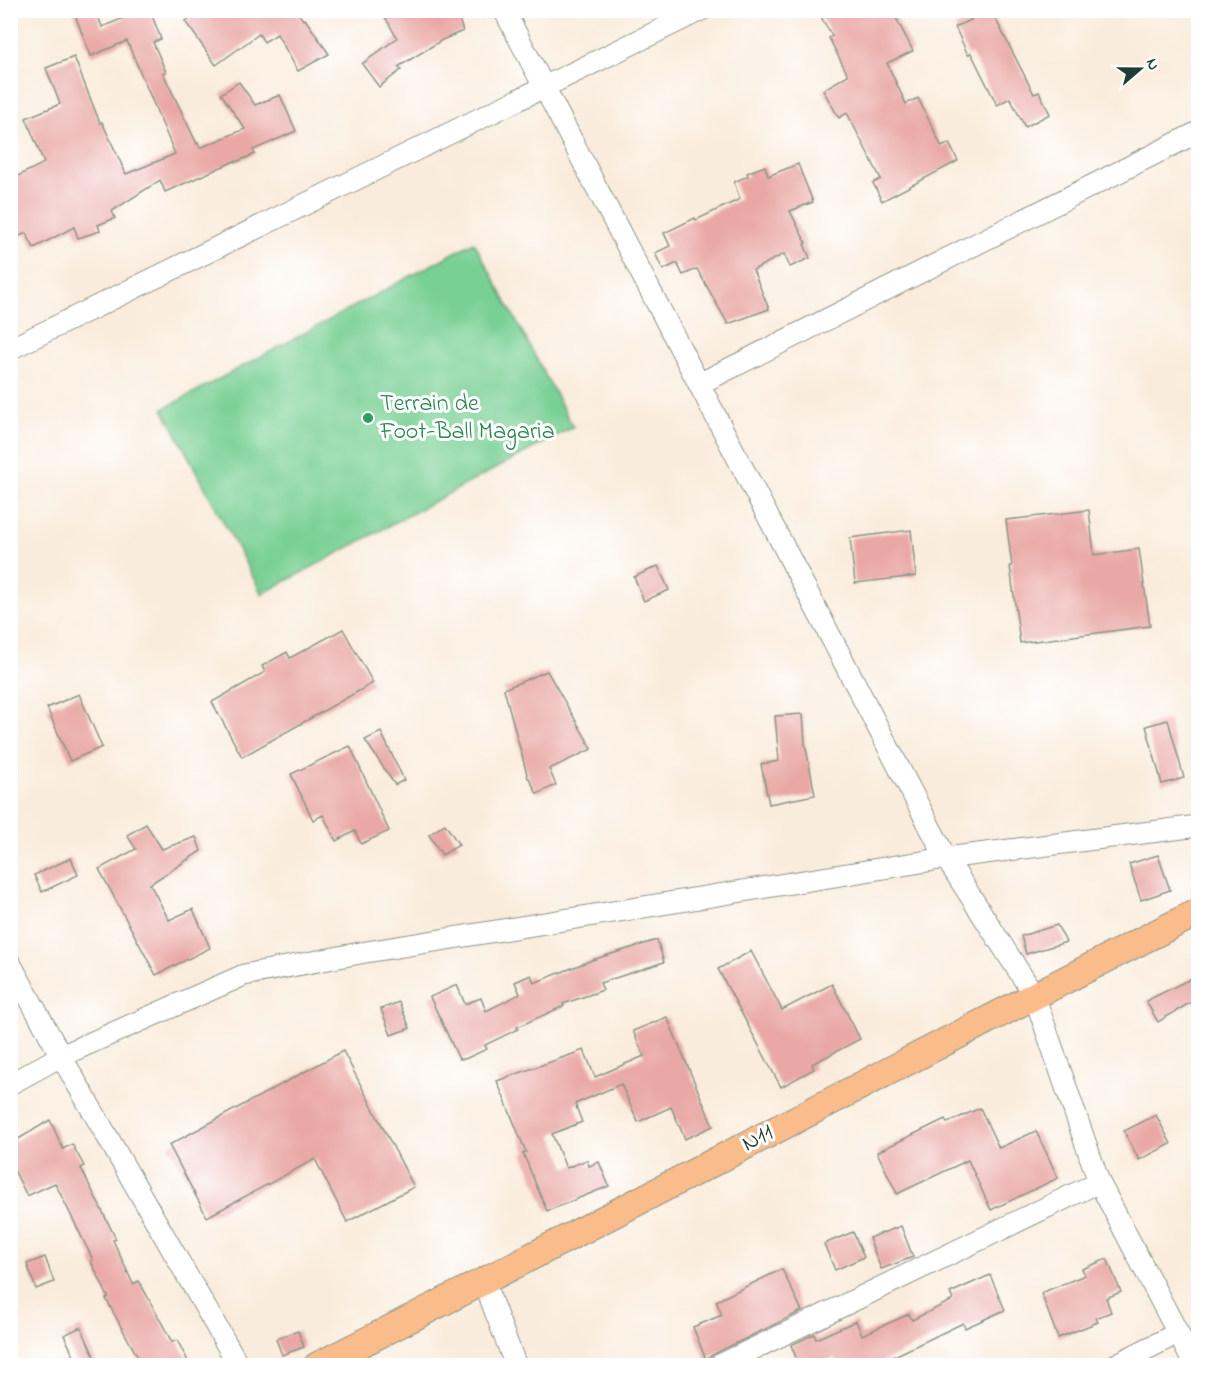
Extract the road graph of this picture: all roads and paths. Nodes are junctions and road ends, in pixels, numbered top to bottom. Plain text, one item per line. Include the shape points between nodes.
1 (504, 10) edge
2 (701, 10) edge
3 (544, 87) junction
4 (1198, 132) edge
5 (10, 349) edge
6 (699, 384) junction
7 (1198, 826) edge
8 (946, 858) junction
9 (1198, 912) edge
10 (10, 963) edge
11 (1034, 995) junction
12 (61, 1056) junction
13 (10, 1084) edge
14 (1099, 1182) junction
15 (484, 1282) junction
16 (1178, 1333) junction
17 (239, 1365) edge
18 (317, 1365) edge
19 (516, 1365) edge
20 (718, 1365) edge
21 (1113, 1365) edge
22 (1195, 1365) edge

1 - 3 street
2 - 3 street
3 - 5 street
3 - 6 street
4 - 6 street
6 - 8 street
7 - 8 street
8 - 11 street
8 - 12 street via 244,975
9 - 11 main road, N11
10 - 12 street
11 - 14 street
11 - 15 main road, N11
12 - 13 street
12 - 17 street
14 - 16 street
14 - 20 street
15 - 18 main road, N11
15 - 19 street
16 - 21 street
16 - 22 street

